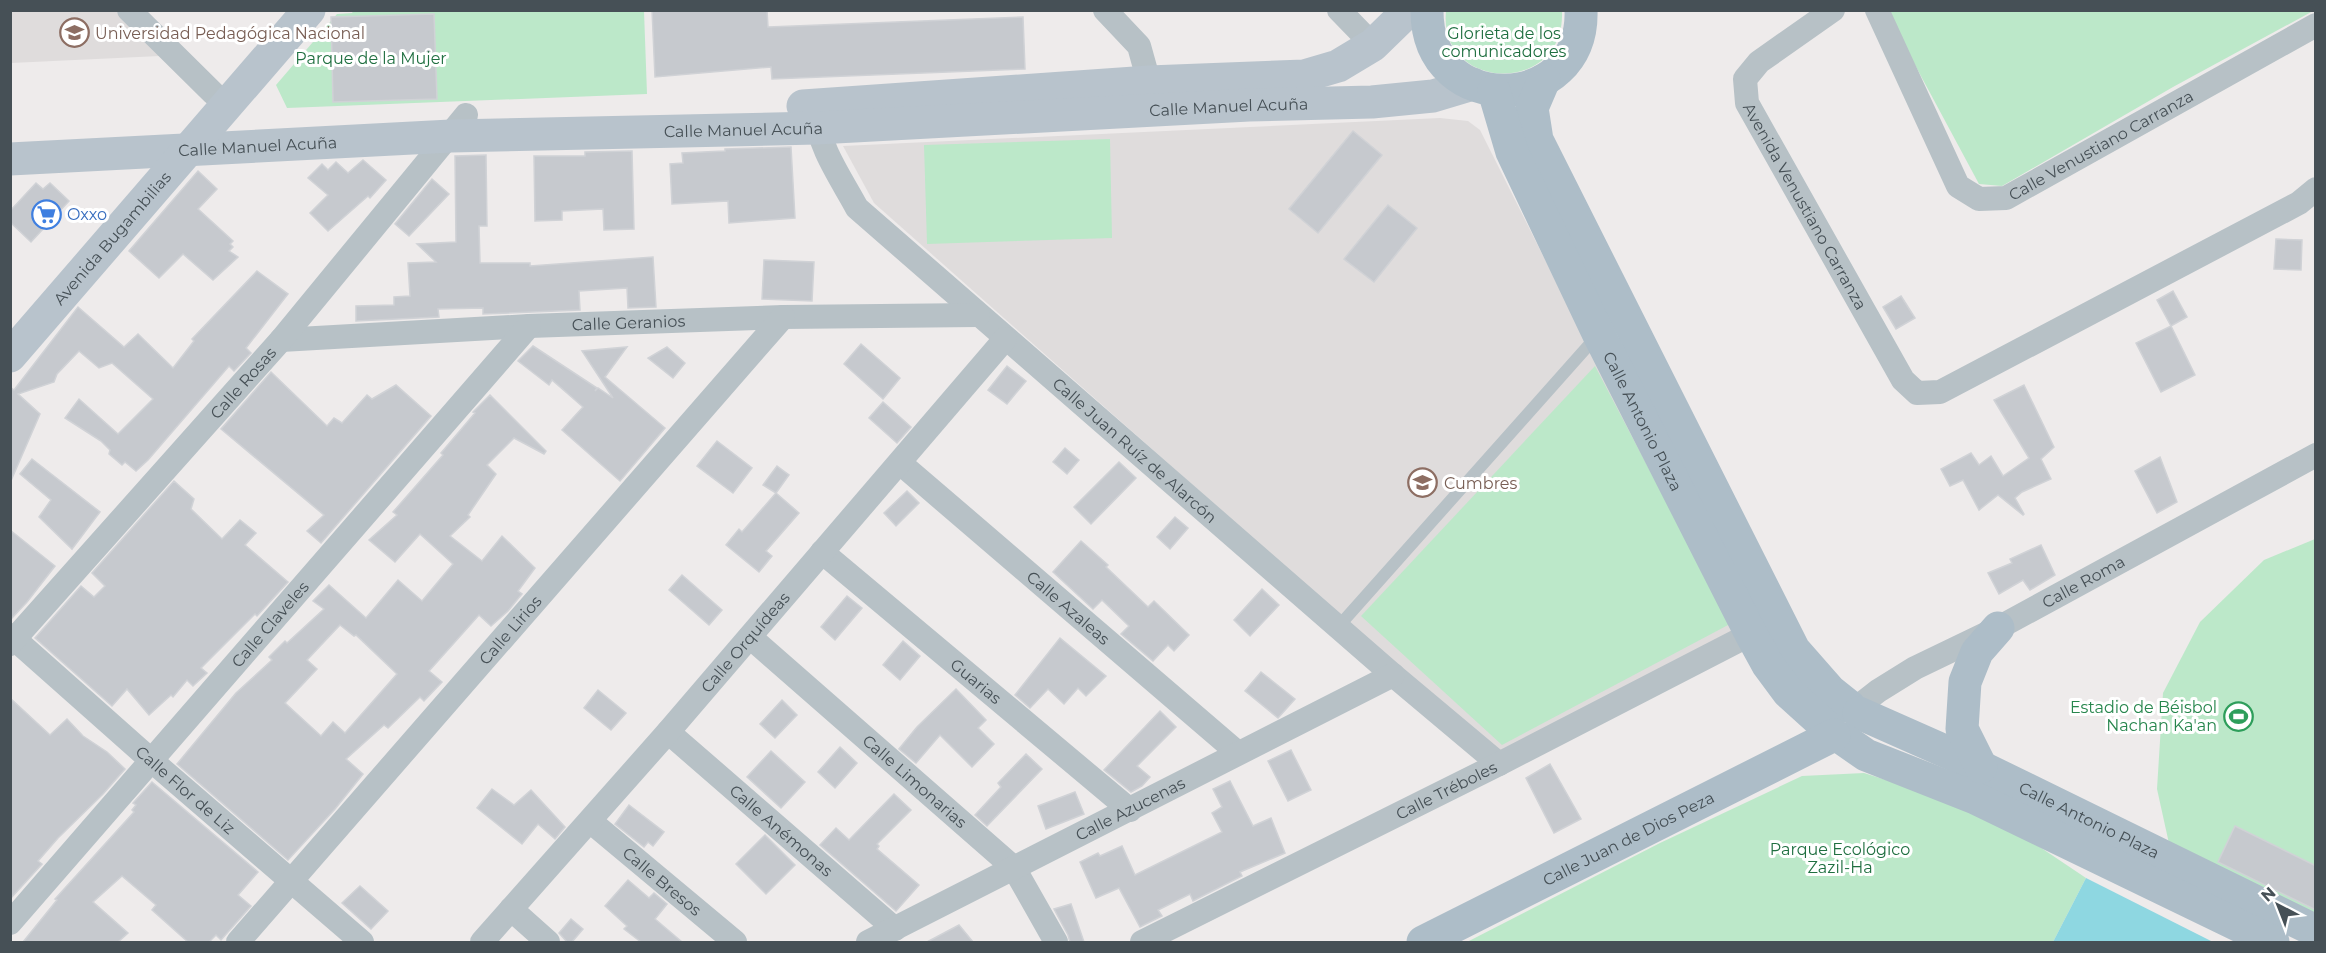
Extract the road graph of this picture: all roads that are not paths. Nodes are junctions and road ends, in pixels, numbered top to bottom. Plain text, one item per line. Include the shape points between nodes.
1 (129, 10) edge
2 (284, 10) edge
3 (309, 10) edge
4 (1105, 10) edge
5 (1339, 10) edge
6 (1409, 10) edge
7 (1427, 10) edge
8 (1581, 10) edge
9 (1833, 10) edge
10 (1877, 10) edge
11 (2316, 25) edge
12 (1373, 45) junction
13 (1544, 80) junction
14 (1149, 82) junction
15 (1484, 88) junction
16 (213, 93) junction
17 (817, 117) junction
18 (458, 126) junction
19 (10, 138) edge
20 (184, 141) junction
21 (10, 159) edge
22 (2316, 189) edge
23 (978, 315) junction
24 (783, 317) junction
25 (10, 326) edge
26 (529, 326) junction
27 (1598, 333) junction
28 (1005, 339) junction
29 (281, 340) junction
30 (10, 356) edge
31 (2316, 455) edge
32 (900, 463) junction
33 (822, 552) junction
34 (1338, 627) junction
35 (1998, 628) junction
36 (1751, 634) junction
37 (750, 637) junction
38 (12, 639) edge
39 (1393, 675) junction
40 (1845, 722) junction
41 (668, 732) junction
42 (1238, 753) junction
43 (152, 761) junction
44 (1499, 764) junction
45 (1981, 767) junction
46 (1130, 810) junction
47 (590, 821) junction
48 (1014, 868) junction
49 (292, 880) junction
50 (511, 909) junction
51 (10, 923) edge
52 (895, 928) junction
53 (2316, 931) edge
54 (238, 942) edge
55 (362, 942) edge
56 (482, 942) edge
57 (548, 942) edge
58 (735, 942) edge
59 (868, 942) edge
60 (1056, 942) edge
61 (1142, 942) edge
62 (1423, 942) edge
63 (2273, 942) edge

1 - 16 street
2 - 16 main road, Avenida Bugambilias
3 - 20 main road, Avenida Bugambilias
4 - 14 street via 1139,46
5 - 12 street
6 - 12 main road, Calle Manuel Acuña
7 - 15 main road via 1427,27 1436,53 1454,74
8 - 13 main road via 1575,45 1562,65
9 - 22 street, Avenida Venustiano Carranza via 1759,62 1744,80 1747,102 1903,380 1917,393 1941,392 2300,203
10 - 11 street, Calle Venustiano Carranza via 1958,186 1979,199 2006,198
12 - 14 main road, Calle Manuel Acuña via 1338,66 1304,76
13 - 15 main road via 1520,90
13 - 40 main road, Calle Antonio Plaza via 1532,108 1537,140 1794,650 1830,691
14 - 17 main road, Calle Manuel Acuña
15 - 17 main road, Calle Manuel Acuña via 1372,102
15 - 27 main road, Calle Antonio Plaza
16 - 20 main road, Avenida Bugambilias
17 - 18 main road, Calle Manuel Acuña
17 - 23 street, Calle Juan Ruíz de Alarcón via 823,144 857,208
18 - 20 main road, Calle Manuel Acuña
18 - 29 street, Calle Rosas
19 - 20 main road, Calle Manuel Acuña
20 - 21 main road, Calle Manuel Acuña
20 - 25 main road, Avenida Bugambilias
20 - 30 main road, Avenida Bugambilias
23 - 24 street, Calle Geranios
23 - 28 street, Calle Juan Ruíz de Alarcón
24 - 26 street, Calle Geranios
24 - 49 street, Calle Lirios
26 - 29 street, Calle Geranios
26 - 43 street, Calle Claveles
27 - 34 lane
27 - 36 main road, Calle Antonio Plaza
28 - 32 street, Calle Orquídeas
28 - 34 street, Calle Juan Ruíz de Alarcón
29 - 38 street, Calle Rosas
31 - 35 street, Calle Roma
32 - 33 street, Calle Orquídeas
32 - 42 street, Calle Azaleas
33 - 37 street, Calle Orquídeas
33 - 46 street, Guarias
34 - 39 street, Calle Juan Ruíz de Alarcón
35 - 40 street, Calle Roma via 1915,668 1878,691
35 - 45 main road via 1977,652 1965,682 1962,729
36 - 40 main road, Calle Antonio Plaza via 1788,692
36 - 44 street, Calle Tréboles
37 - 41 street, Calle Orquídeas
37 - 48 street, Calle Limonarias
38 - 43 street, Calle Flor de Liz
39 - 42 street, Calle Azucenas
39 - 44 street, Calle Juan Ruíz de Alarcón
40 - 45 main road, Calle Antonio Plaza
40 - 62 main road, Calle Juan de Dios Peza
40 - 63 main road, Calle Antonio Plaza via 1866,755 1975,798
41 - 47 street, Calle Orquídeas
41 - 52 street, Calle Anémonas
42 - 46 street, Calle Azucenas
43 - 49 street, Calle Flor de Liz
43 - 51 street, Calle Claveles
44 - 61 street, Calle Tréboles
45 - 53 main road, Calle Antonio Plaza
46 - 48 street, Calle Azucenas
47 - 50 street, Calle Orquídeas
47 - 58 street, Calle Bresos
48 - 52 street, Calle Azucenas
48 - 60 street, Calle Limonarias
49 - 54 street, Calle Lirios
49 - 55 street, Calle Flor de Liz
50 - 56 street, Calle Orquídeas
50 - 57 street
52 - 59 street, Calle Azucenas

